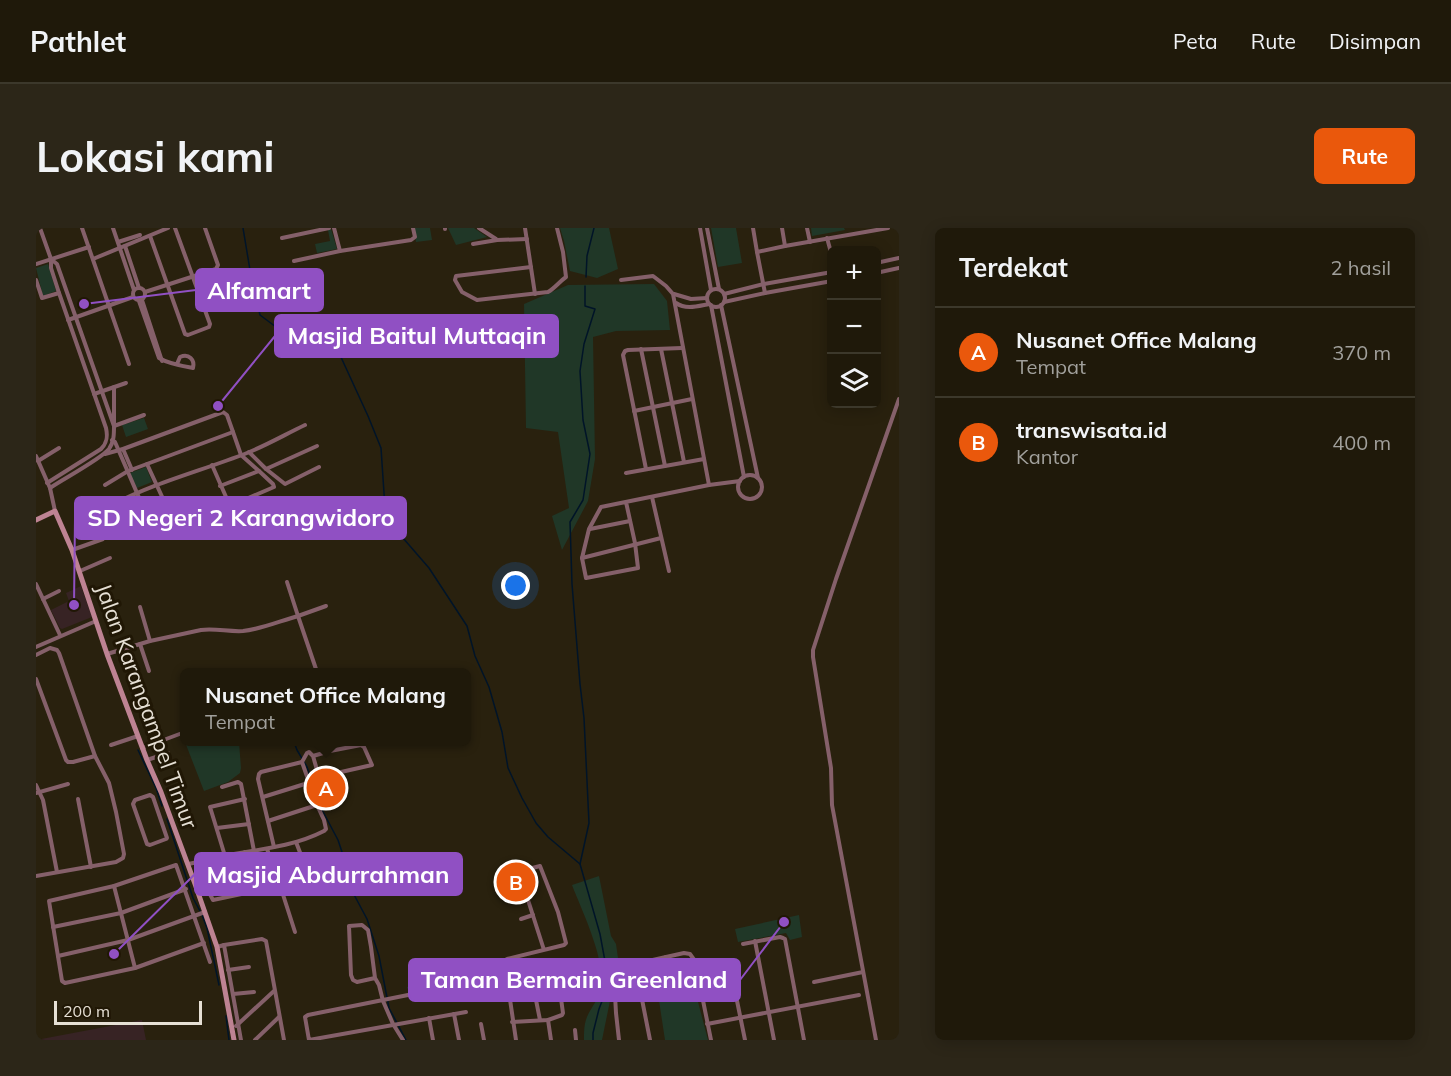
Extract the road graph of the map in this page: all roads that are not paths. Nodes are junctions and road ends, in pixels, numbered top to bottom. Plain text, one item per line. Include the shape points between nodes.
1 (40, 228) edge
2 (82, 228) edge
3 (112, 228) edge
4 (138, 228) edge
5 (175, 228) edge
6 (205, 228) edge
7 (294, 228) edge
8 (329, 228) edge
9 (334, 228) edge
10 (413, 228) edge
11 (479, 228) edge
12 (525, 228) edge
13 (557, 228) edge
14 (700, 228) edge
15 (708, 228) edge
16 (753, 228) edge
17 (782, 228) edge
18 (807, 228) edge
19 (848, 228) edge
20 (888, 228) edge
21 (165, 229) edge
22 (876, 229) edge
23 (296, 235) junction
24 (849, 235) junction
25 (150, 236) junction
26 (140, 237) junction
27 (282, 238) dead end
28 (827, 238) junction
29 (527, 239) junction
30 (497, 240) junction
31 (117, 242) junction
32 (810, 242) junction
33 (473, 244) dead end
34 (125, 246) junction
35 (785, 246) junction
36 (829, 246) edge
37 (89, 248) junction
38 (120, 249) junction
39 (340, 251) junction
40 (757, 252) junction
41 (899, 258) edge
42 (51, 259) junction
43 (93, 259) junction
44 (294, 261) dead end
45 (881, 262) edge
46 (36, 264) edge
47 (531, 267) junction
48 (899, 268) edge
49 (881, 272) edge
50 (827, 273) edge
51 (193, 277) junction
52 (36, 280) edge
53 (621, 280) dead end
54 (827, 282) edge
55 (764, 284) junction
56 (167, 285) junction
57 (136, 289) junction
58 (711, 290) junction
59 (719, 290) junction
60 (59, 292) junction
61 (144, 292) junction
62 (765, 292) junction
63 (535, 294) junction
64 (673, 294) junction
65 (724, 294) junction
66 (678, 296) junction
67 (133, 297) junction
68 (42, 298) junction
69 (707, 298) junction
70 (36, 300) edge
71 (140, 300) junction
72 (676, 303) junction
73 (723, 303) junction
74 (108, 305) junction
75 (710, 305) junction
76 (75, 317) junction
77 (68, 320) junction
78 (682, 348) junction
79 (641, 349) junction
80 (661, 349) junction
81 (129, 364) dead end
82 (177, 364) junction
83 (126, 383) dead end
84 (114, 387) junction
85 (101, 392) junction
86 (94, 394) junction
87 (693, 399) junction
88 (899, 399) edge
89 (672, 403) junction
90 (652, 407) junction
91 (634, 411) junction
92 (144, 415) dead end
93 (305, 424) dead end
94 (114, 426) junction
95 (233, 432) junction
96 (108, 438) junction
97 (113, 440) junction
98 (317, 446) dead end
99 (59, 448) dead end
100 (121, 449) junction
101 (249, 452) junction
102 (103, 454) junction
103 (241, 455) junction
104 (37, 459) edge
105 (704, 459) junction
106 (684, 462) junction
107 (147, 464) junction
108 (212, 465) junction
109 (665, 466) junction
110 (319, 467) dead end
111 (266, 469) junction
112 (646, 469) junction
113 (130, 470) junction
114 (259, 471) junction
115 (626, 473) dead end
116 (744, 477) junction
117 (758, 478) junction
118 (740, 481) junction
119 (156, 484) junction
120 (709, 484) junction
121 (49, 485) junction
122 (105, 485) dead end
123 (220, 486) junction
124 (136, 492) junction
125 (652, 497) junction
126 (627, 502) junction
127 (112, 505) dead end
128 (55, 511) junction
129 (36, 520) edge
130 (630, 521) junction
131 (589, 529) junction
132 (661, 538) junction
133 (103, 539) dead end
134 (635, 543) junction
135 (72, 550) junction
136 (110, 558) dead end
137 (582, 558) junction
138 (80, 571) junction
139 (669, 571) dead end
140 (287, 582) dead end
141 (37, 587) edge
142 (59, 591) dead end
143 (43, 599) junction
144 (326, 606) dead end
145 (140, 607) dead end
146 (298, 616) junction
147 (96, 621) junction
148 (60, 635) junction
149 (150, 641) junction
150 (140, 644) junction
151 (36, 647) edge
152 (107, 654) junction
153 (36, 655) edge
154 (316, 668) edge
155 (149, 670) dead end
156 (36, 679) edge
157 (180, 734) edge
158 (138, 736) junction
159 (111, 745) dead end
160 (328, 746) edge
161 (356, 746) edge
162 (362, 746) edge
163 (142, 748) junction
164 (330, 751) junction
165 (168, 753) dead end
166 (95, 756) junction
167 (314, 756) junction
168 (147, 760) junction
169 (302, 760) junction
170 (309, 783) junction
171 (68, 784) dead end
172 (36, 785) edge
173 (222, 787) dead end
174 (38, 793) edge
175 (263, 797) junction
176 (78, 799) dead end
177 (245, 799) junction
178 (317, 805) junction
179 (158, 811) junction
180 (166, 812) junction
181 (160, 817) junction
182 (268, 821) junction
183 (249, 824) junction
184 (218, 828) junction
185 (296, 842) junction
186 (274, 847) junction
187 (267, 849) junction
188 (255, 851) junction
189 (245, 852) junction
190 (225, 856) junction
191 (197, 862) junction
192 (188, 864) junction
193 (91, 867) junction
194 (57, 872) junction
195 (251, 872) junction
196 (36, 876) edge
197 (278, 879) junction
198 (203, 881) junction
199 (195, 884) junction
200 (114, 886) junction
201 (280, 886) junction
202 (186, 889) junction
203 (258, 890) junction
204 (121, 913) junction
205 (200, 914) junction
206 (533, 915) junction
207 (521, 919) dead end
208 (53, 927) junction
209 (295, 932) dead end
210 (128, 940) junction
211 (755, 941) junction
212 (204, 942) junction
213 (743, 944) dead end
214 (220, 946) junction
215 (544, 950) junction
216 (58, 956) junction
217 (666, 957) junction
218 (210, 962) dead end
219 (635, 964) junction
220 (623, 966) dead end
221 (249, 967) dead end
222 (135, 968) junction
223 (228, 970) junction
224 (863, 972) junction
225 (578, 973) dead end
226 (498, 977) junction
227 (558, 977) junction
228 (375, 978) junction
229 (814, 982) dead end
230 (671, 983) dead end
231 (275, 990) junction
232 (254, 992) dead end
233 (735, 992) dead end
234 (233, 994) junction
235 (615, 995) dead end
236 (859, 995) dead end
237 (386, 1000) junction
238 (798, 1006) junction
239 (466, 1012) dead end
240 (768, 1012) junction
241 (454, 1014) junction
242 (279, 1017) junction
243 (740, 1017) junction
244 (429, 1018) junction
245 (540, 1020) junction
246 (548, 1020) junction
247 (512, 1022) junction
248 (396, 1024) junction
249 (481, 1024) dead end
250 (707, 1024) junction
251 (235, 1026) junction
252 (575, 1030) dead end
253 (234, 1040) edge
254 (240, 1040) edge
255 (255, 1040) edge
256 (284, 1040) edge
257 (403, 1040) edge
258 (434, 1040) edge
259 (459, 1040) edge
260 (484, 1040) edge
261 (516, 1040) edge
262 (551, 1040) edge
263 (576, 1040) edge
264 (620, 1040) edge
265 (650, 1040) edge
266 (711, 1040) edge
267 (745, 1040) edge
268 (774, 1040) edge
269 (804, 1040) edge
270 (876, 1040) edge

1 - 42 street
2 - 37 street
3 - 31 street
4 - 26 street
5 - 51 street
6 - 51 street via 218,267
7 - 23 street
8 - 23 street
9 - 39 street
10 - 39 street via 413,239
11 - 30 street
12 - 29 street
13 - 63 street via 566,277 548,292
14 - 58 street
15 - 59 street
16 - 40 street
17 - 35 street
18 - 32 street
19 - 24 street
20 - 22 street
21 - 25 street
22 - 24 street
23 - 27 street
24 - 28 street
25 - 26 street
25 - 56 street
26 - 31 street
26 - 34 street
28 - 32 street
28 - 36 street
29 - 30 street
29 - 47 street
30 - 33 street
31 - 38 street
32 - 35 street
34 - 38 street
34 - 57 street
35 - 40 street
37 - 42 street
37 - 43 street
38 - 43 street
38 - 57 street
39 - 44 street
40 - 55 street
41 - 45 street
42 - 46 street
42 - 60 street
42 - 76 street via 57,264
43 - 74 street
47 - 63 street
47 - 63 street via 456,276 455,280 462,292 477,300
48 - 49 street
50 - 55 street
51 - 56 street
51 - 56 street via 210,324 188,335
52 - 68 street
53 - 64 street via 652,276
54 - 62 street
55 - 62 street
55 - 65 street
56 - 61 street
57 - 61 street
57 - 67 street
58 - 59 street
58 - 69 street
59 - 65 street
60 - 68 street
60 - 77 street
61 - 71 street via 145,297
62 - 73 street
64 - 66 street
64 - 72 street
65 - 73 street
66 - 69 street
66 - 72 street
67 - 71 street
67 - 74 street
68 - 70 street
69 - 75 street
71 - 82 street via 162,361
72 - 75 street via 687,308
72 - 78 street
73 - 75 street via 717,307
73 - 117 street
74 - 76 street
74 - 81 street
75 - 116 street
76 - 77 street
76 - 85 street
77 - 86 street
78 - 80 street
78 - 87 street
79 - 80 street
79 - 90 street
79 - 91 street via 625,351 623,355
80 - 89 street
82 - 82 street via 185,356 194,363 193,368
83 - 84 street
84 - 85 street
84 - 94 street
85 - 86 street
85 - 94 street
86 - 96 street
87 - 89 street
87 - 105 street
88 - 224 street via 813,650 831,768 832,805
89 - 90 street
89 - 106 street
90 - 91 street
90 - 109 street
91 - 112 street
92 - 94 street
93 - 101 street
94 - 97 street
95 - 100 street via 223,412
95 - 103 street
95 - 107 street
96 - 97 street
96 - 121 street via 101,449
97 - 100 street
97 - 102 street
98 - 111 street
99 - 104 street
100 - 102 street
100 - 113 street
101 - 103 street
101 - 111 street
102 - 121 street
103 - 108 street
103 - 114 street
104 - 121 street, Jalan Karangampel Timur
105 - 106 street
105 - 120 street
106 - 109 street
107 - 113 street
107 - 119 street
108 - 119 street
108 - 123 street
109 - 112 street
110 - 111 street via 285,484
112 - 115 street
113 - 122 street
113 - 124 street
114 - 123 street
114 - 123 street via 274,487 231,506
116 - 117 street
116 - 118 street
117 - 118 street via 761,489 752,498 740,494
118 - 120 street
119 - 124 street
119 - 124 street via 176,526 160,538 156,537
120 - 125 street
121 - 128 street, Jalan Karangampel Timur
124 - 127 street
125 - 126 street
125 - 132 street
126 - 130 street
126 - 131 street via 601,507
128 - 129 street
128 - 135 street, Jalan Karangampel Timur
130 - 131 street
130 - 134 street
131 - 137 street
132 - 134 street
132 - 139 street
133 - 135 street
134 - 137 street
134 - 137 street via 638,568 586,578
135 - 138 street, Jalan Karangampel Timur
136 - 138 street
138 - 147 street, Jalan Karangampel Timur
140 - 146 street
141 - 143 street
142 - 143 street
143 - 148 street
144 - 146 street
145 - 149 street
146 - 149 street via 247,630 209,629
146 - 154 street
147 - 148 street
147 - 152 street, Jalan Karangampel Timur
148 - 151 street
149 - 150 street
150 - 152 street
150 - 155 street
152 - 158 street, Jalan Karangampel Timur
153 - 166 street via 50,648 57,650
156 - 166 street via 66,760
157 - 163 street
158 - 159 street
158 - 163 street, Jalan Karangampel Timur
160 - 164 street
161 - 164 street
162 - 167 street via 372,765 320,777
163 - 168 street, Jalan Karangampel Timur
164 - 167 street
165 - 168 street
166 - 193 street via 109,783 124,854 116,862
167 - 169 street via 309,752
168 - 180 street, Jalan Karangampel Timur
169 - 170 street
169 - 175 street via 259,774
170 - 175 street
170 - 178 street
171 - 174 street
172 - 174 street
173 - 177 street via 240,783
174 - 194 street
175 - 182 street
176 - 193 street
177 - 183 street
177 - 184 street via 210,807
178 - 182 street
178 - 185 street via 326,829
179 - 180 street
179 - 181 street
179 - 181 street via 151,795 134,801 148,844 167,839
180 - 181 street
180 - 192 street, Jalan Karangampel Timur
182 - 186 street
183 - 184 street
183 - 188 street
184 - 190 street
185 - 186 street
185 - 197 street via 303,872
186 - 187 street
187 - 188 street
187 - 197 street
188 - 189 street
189 - 190 street
189 - 195 street
190 - 191 street
191 - 192 street
191 - 198 street
192 - 199 street, Jalan Karangampel Timur
193 - 194 street
194 - 196 street
195 - 198 street
195 - 203 street
197 - 201 street
198 - 199 street
198 - 203 street via 213,900
199 - 205 street, Jalan Karangampel Timur
200 - 202 street via 176,864
200 - 204 street
200 - 208 street via 51,900
201 - 203 street
201 - 209 street
202 - 204 street
202 - 205 street
204 - 208 street
204 - 210 street
205 - 210 street
205 - 212 street
205 - 214 street, Jalan Karangampel Timur
206 - 207 street
206 - 215 street
206 - 215 street via 520,872 540,866 566,942
208 - 216 street
210 - 216 street
210 - 222 street
211 - 213 street
211 - 238 street via 784,939
211 - 240 street
212 - 218 street
212 - 222 street
214 - 223 street, Jalan Karangampel Timur
214 - 231 street via 266,941
214 - 251 street, Jalan Karangampel Timur
215 - 226 street via 504,960
216 - 222 street via 65,983
217 - 219 street
217 - 230 street
217 - 250 street via 684,953 694,958
219 - 220 street
219 - 265 street
221 - 223 street
223 - 234 street, Jalan Karangampel Timur
224 - 229 street
224 - 270 street
225 - 227 street
226 - 237 street
226 - 247 street via 508,987
227 - 245 street via 532,981
227 - 246 street via 563,1013
228 - 228 street via 368,930 349,926 353,980
228 - 237 street
231 - 242 street
231 - 251 street
232 - 234 street
233 - 243 street
234 - 251 street, Jalan Karangampel Timur
235 - 264 street
236 - 238 street
237 - 248 street
237 - 248 street via 306,1016 309,1040
238 - 240 street
238 - 269 street
239 - 241 street
240 - 243 street
240 - 268 street
241 - 244 street
241 - 259 street
242 - 255 street
242 - 256 street
243 - 250 street
243 - 267 street
244 - 248 street
244 - 258 street
245 - 246 street
245 - 247 street
246 - 262 street
247 - 261 street
248 - 257 street
249 - 260 street
250 - 266 street
251 - 253 street, Jalan Karangampel Timur
251 - 254 street, Jalan Karangampel Timur
252 - 263 street

